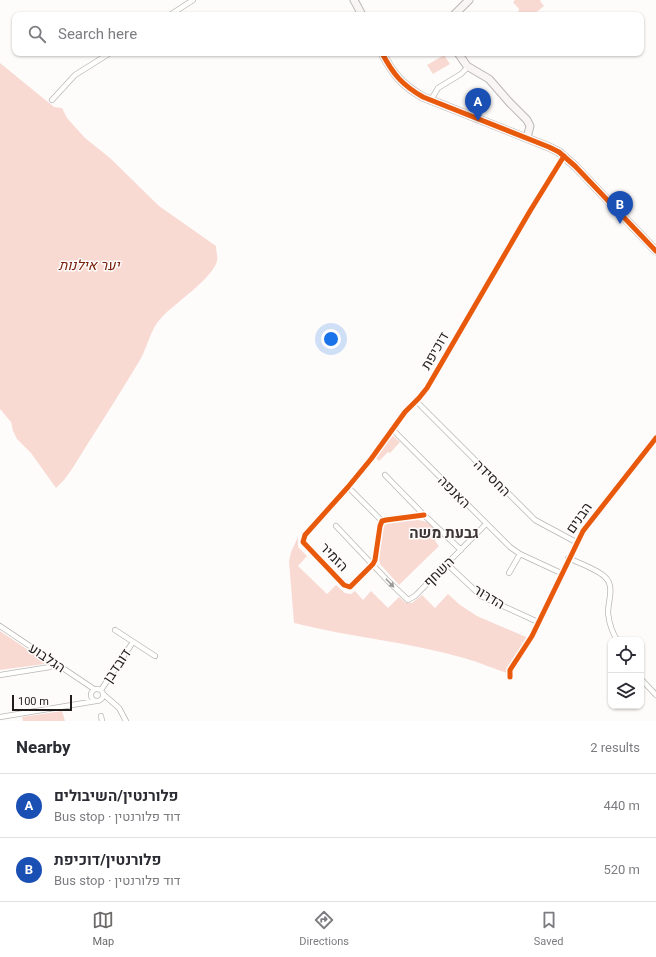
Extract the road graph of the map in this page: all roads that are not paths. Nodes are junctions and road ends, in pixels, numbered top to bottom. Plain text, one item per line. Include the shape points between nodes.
1 (193, 0) edge
2 (354, 0) edge
3 (469, 0) edge
4 (175, 12) edge
5 (360, 12) edge
6 (457, 12) edge
7 (105, 56) edge
8 (384, 56) edge
9 (460, 56) edge
10 (468, 67) junction
11 (52, 100) dead end
12 (431, 100) junction
13 (527, 138) junction
14 (564, 156) junction
15 (656, 251) edge
16 (416, 401) junction
17 (392, 429) junction
18 (656, 438) edge
19 (385, 475) dead end
20 (348, 487) junction
21 (424, 515) junction
22 (382, 521) junction
23 (486, 524) junction
24 (336, 526) dead end
25 (303, 542) joint
26 (576, 542) junction
27 (461, 550) junction
28 (520, 554) junction
29 (568, 558) junction
30 (372, 564) junction
31 (447, 564) junction
32 (509, 573) dead end
33 (562, 573) junction
34 (538, 622) junction
35 (0, 626) edge
36 (115, 630) dead end
37 (616, 637) edge
38 (133, 642) junction
39 (155, 656) dead end
40 (54, 662) junction
41 (0, 675) edge
42 (510, 677) dead end
43 (644, 682) edge
44 (94, 689) junction
45 (102, 692) junction
46 (656, 695) edge
47 (91, 696) junction
48 (98, 701) junction
49 (83, 703) junction
50 (112, 703) junction
51 (0, 717) edge
52 (126, 721) edge

1 - 4 street
2 - 5 street
3 - 6 street
7 - 11 street via 74,75
8 - 12 street via 399,80 412,91
9 - 10 street
10 - 12 street via 438,88
10 - 13 street via 489,79 528,120 530,126
12 - 13 street
13 - 14 street
14 - 15 street
14 - 16 street, דוכיפת via 430,383
16 - 17 street, דוכיפת
16 - 26 street, החסידה via 535,520
17 - 20 street, דוכיפת
17 - 23 street, האנפה
18 - 26 street, הבנים via 588,522
19 - 21 street
20 - 22 street
20 - 25 street, דוכיפת via 305,535
21 - 22 street
21 - 27 street
22 - 30 street, הזמיר via 376,556
23 - 27 street, השחף
23 - 28 street, האנפה
24 - 30 street
25 - 30 street, הזמיר via 347,587
26 - 29 street, הבנים
27 - 31 street, השחף
28 - 32 street
28 - 33 street, האנפה
29 - 33 street, הבנים
29 - 37 street via 600,574 608,581 611,590 609,620
30 -> 31 street, השחף via 408,600
31 - 34 street, הדרור via 481,596
33 - 34 street, הבנים
34 - 42 street, הבנים via 510,670
35 - 40 street, הגלבוע
36 - 38 street, דובדבן
38 - 39 street, דובדבן
38 - 45 street, דובדבן
40 - 41 street via 50,667
40 - 44 street, הגלבוע
43 - 46 street
44 - 45 street
44 - 47 street
45 - 48 street via 103,698
45 - 50 street
47 - 48 street
47 - 49 street
48 - 49 street
48 - 50 street
49 - 51 street
50 - 52 street via 121,711

